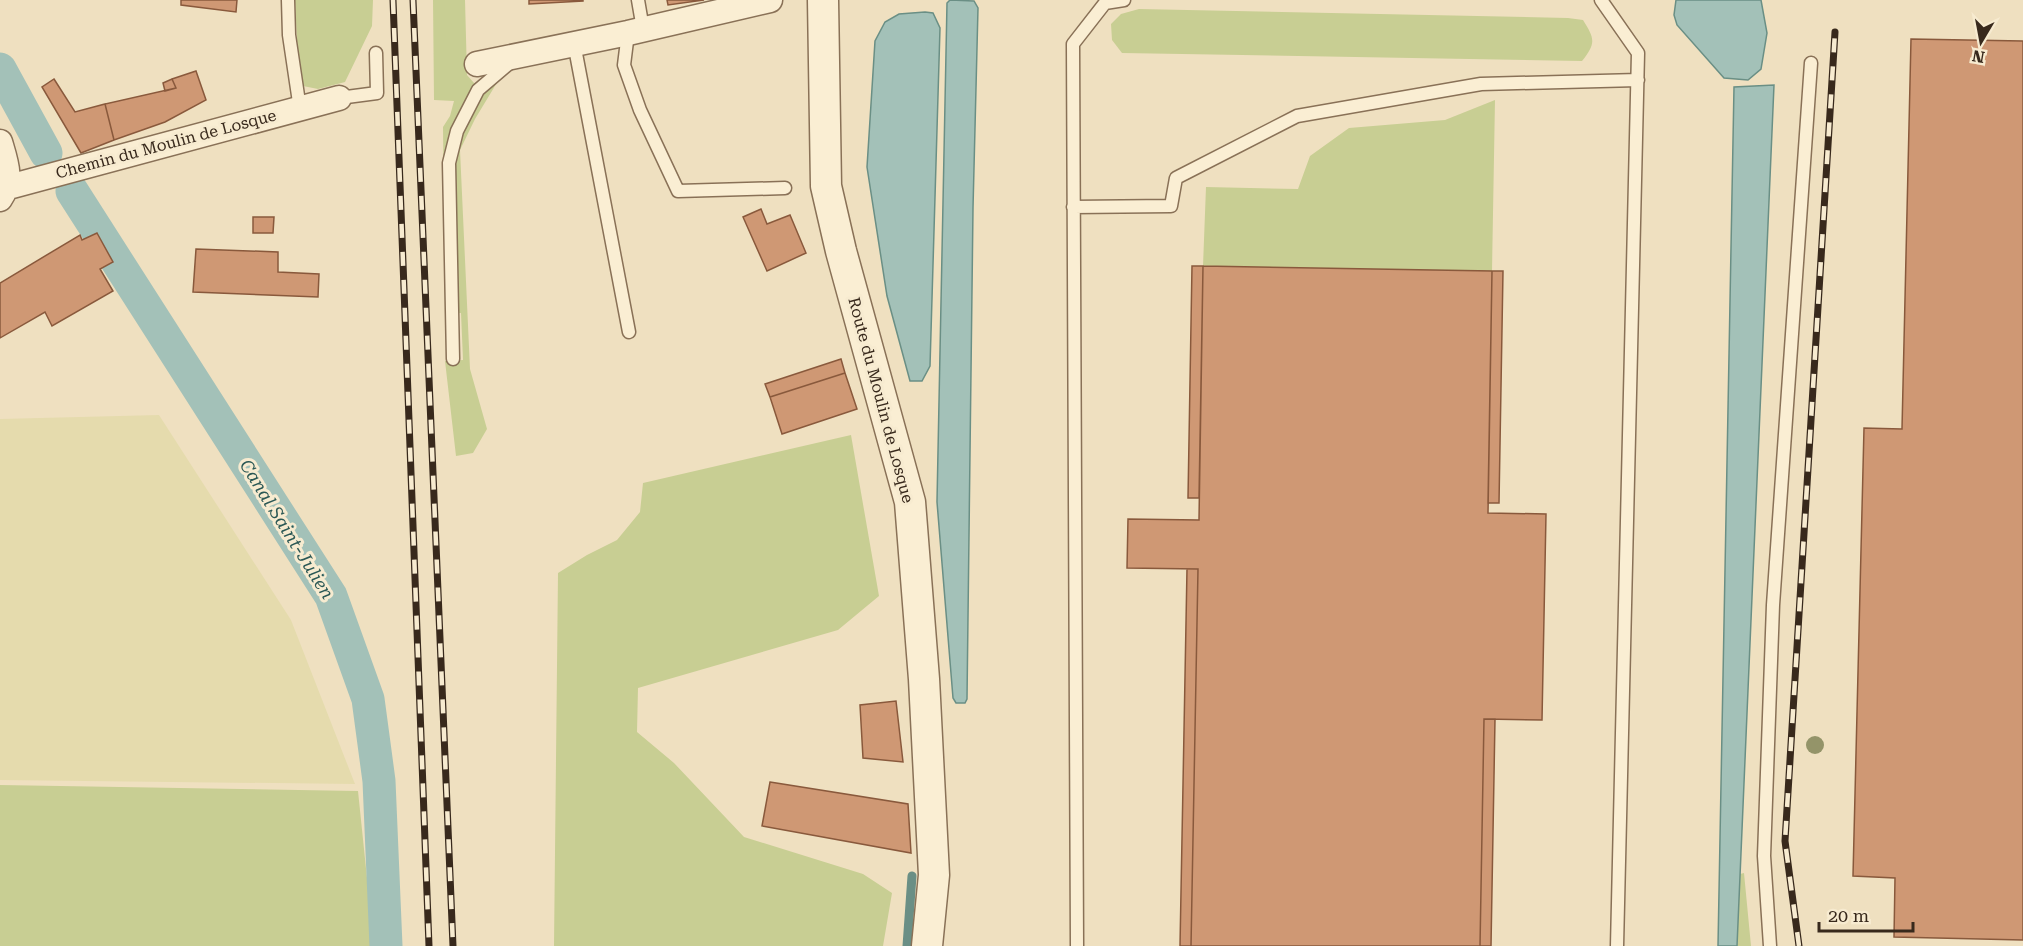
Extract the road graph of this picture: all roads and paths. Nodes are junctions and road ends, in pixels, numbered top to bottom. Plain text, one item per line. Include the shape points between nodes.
1 (288, 0) edge
2 (638, 0) edge
3 (770, 0) edge
4 (823, 0) edge
5 (1124, 0) edge
6 (1601, 0) edge
7 (635, 31) junction
8 (574, 43) junction
9 (376, 53) dead end
10 (520, 55) junction
11 (1811, 63) dead end
12 (477, 64) dead end
13 (1638, 80) junction
14 (339, 98) joint
15 (300, 108) junction
16 (0, 142) edge
17 (785, 188) dead end
18 (3, 194) edge
19 (1073, 207) junction
20 (629, 332) dead end
21 (453, 358) dead end
22 (927, 946) edge
23 (1077, 946) edge
24 (1617, 946) edge
25 (1770, 946) edge

1 - 15 lane
2 - 7 lane
3 - 7 street
4 - 22 street, Route du Moulin de Losque via 826,186 910,502 934,875
5 - 19 lane via 1105,3 1072,44
6 - 13 lane via 1638,53
7 - 8 street
7 - 17 lane via 624,64 640,110 678,191
8 - 10 street
8 - 20 lane
9 - 14 lane via 376,93
10 - 12 street
10 - 21 lane via 478,90 457,131 449,163
11 - 25 lane via 1773,605 1764,856
13 - 19 lane via 1482,84 1297,116 1176,178 1171,206
13 - 24 lane
14 - 15 street, Chemin du Moulin de Losque
15 - 18 street, Chemin du Moulin de Losque
16 - 18 street via 9,173
19 - 23 lane

